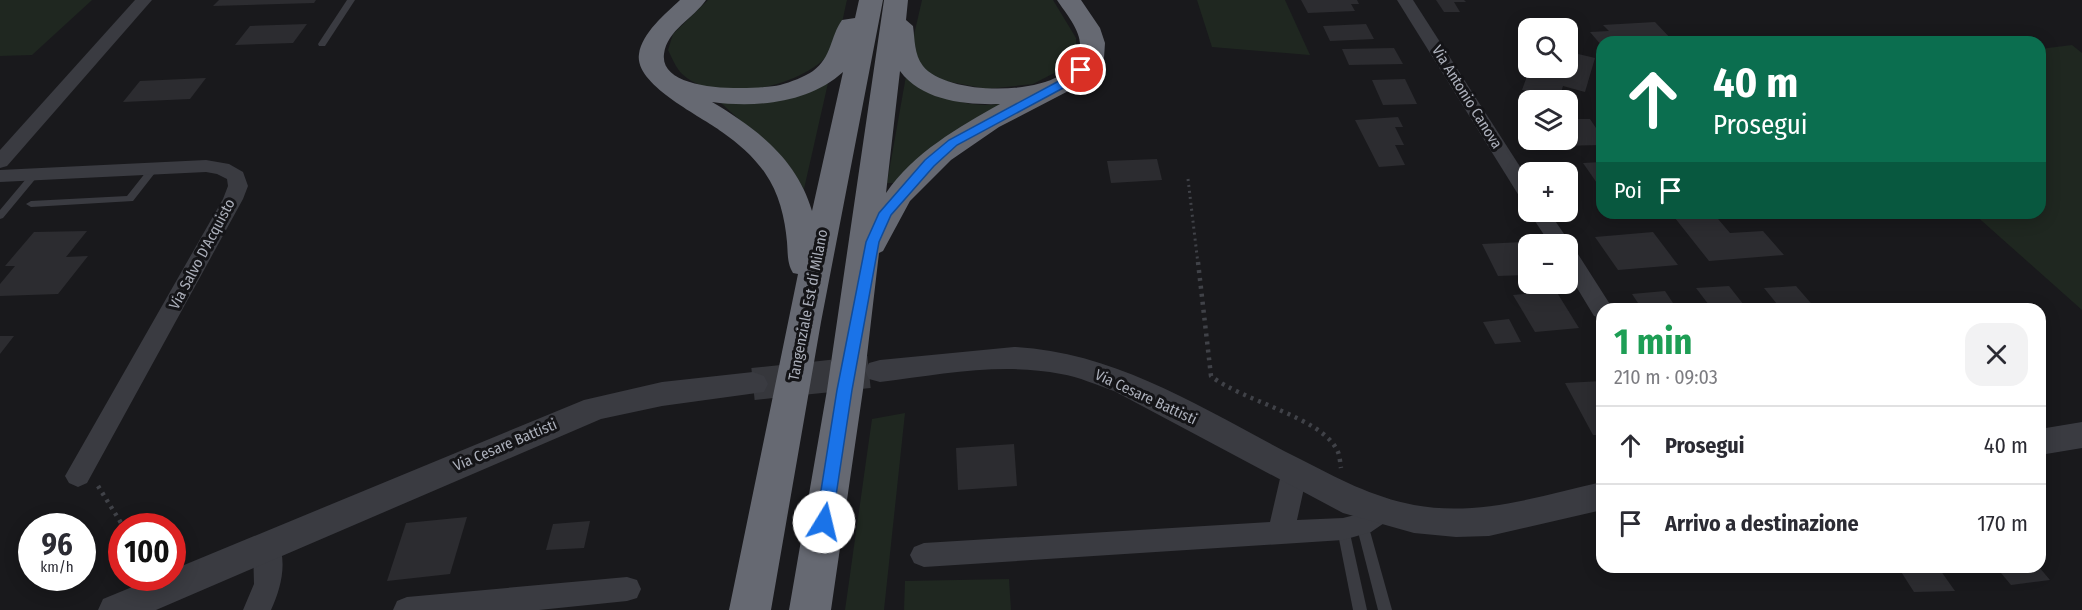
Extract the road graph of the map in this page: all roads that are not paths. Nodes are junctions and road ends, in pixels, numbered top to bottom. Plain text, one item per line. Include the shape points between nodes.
1 (144, 0) edge
2 (351, 0) edge
3 (694, 0) edge
4 (865, 0) edge
5 (871, 0) edge
6 (898, 0) edge
7 (1069, 0) edge
8 (1405, 0) edge
9 (322, 44) dead end
10 (665, 80) junction
11 (1041, 93) junction
12 (0, 162) edge
13 (153, 169) junction
14 (0, 176) edge
15 (34, 176) junction
16 (1518, 178) edge
17 (31, 204) dead end
18 (0, 216) edge
19 (1578, 272) edge
20 (1598, 303) edge
21 (804, 322) junction
22 (880, 371) tunnel mouth
23 (753, 384) tunnel mouth
24 (845, 390) junction
25 (2082, 435) edge
26 (2046, 441) edge
27 (1295, 470) junction
28 (87, 479) road end
29 (1596, 497) edge
30 (1362, 521) junction
31 (1281, 534) junction
32 (267, 547) junction
33 (924, 555) dead end
34 (627, 589) dead end
35 (116, 610) edge
36 (256, 610) edge
37 (407, 610) edge
38 (750, 610) edge
39 (810, 610) edge
40 (1360, 610) edge
41 (1385, 610) edge

1 - 12 street
2 - 9 lane
3 - 10 highway via 670,22 653,47 652,63
4 - 10 highway via 856,8 837,63 806,84 765,95 727,98
5 - 21 highway, Tangenziale Est di Milano
6 - 11 highway via 900,41 906,63 922,80 966,96
6 - 24 highway
7 - 11 highway via 1093,41 1091,58 1076,75
8 - 16 street, Via Antonio Canova
10 - 21 highway via 744,135 769,157 784,180 803,227
11 - 24 highway via 953,143 886,213 872,242
13 - 15 street, Via Salvo D'Acquisto
13 - 17 lane via 130,199
13 - 28 street, Via Salvo D'Acquisto via 222,168 236,176 237,186
14 - 15 street, Via Salvo D'Acquisto
15 - 18 lane
19 - 20 street
21 - 38 highway, Tangenziale Est di Milano
22 - 27 street, Via Cesare Battisti via 993,359 1061,362 1125,383
23 - 32 street, Via Cesare Battisti via 662,394 595,408
24 - 39 highway
25 - 26 street
27 - 30 street, Via Cesare Battisti via 1354,502
27 - 31 street
29 - 30 street, Via Cesare Battisti via 1489,522
30 - 31 street, Via Cesare Battisti
30 - 40 lane
30 - 41 lane
31 - 33 street, Via Cesare Battisti
32 - 35 street, Via Cesare Battisti
32 - 36 street via 268,584
34 - 37 street

